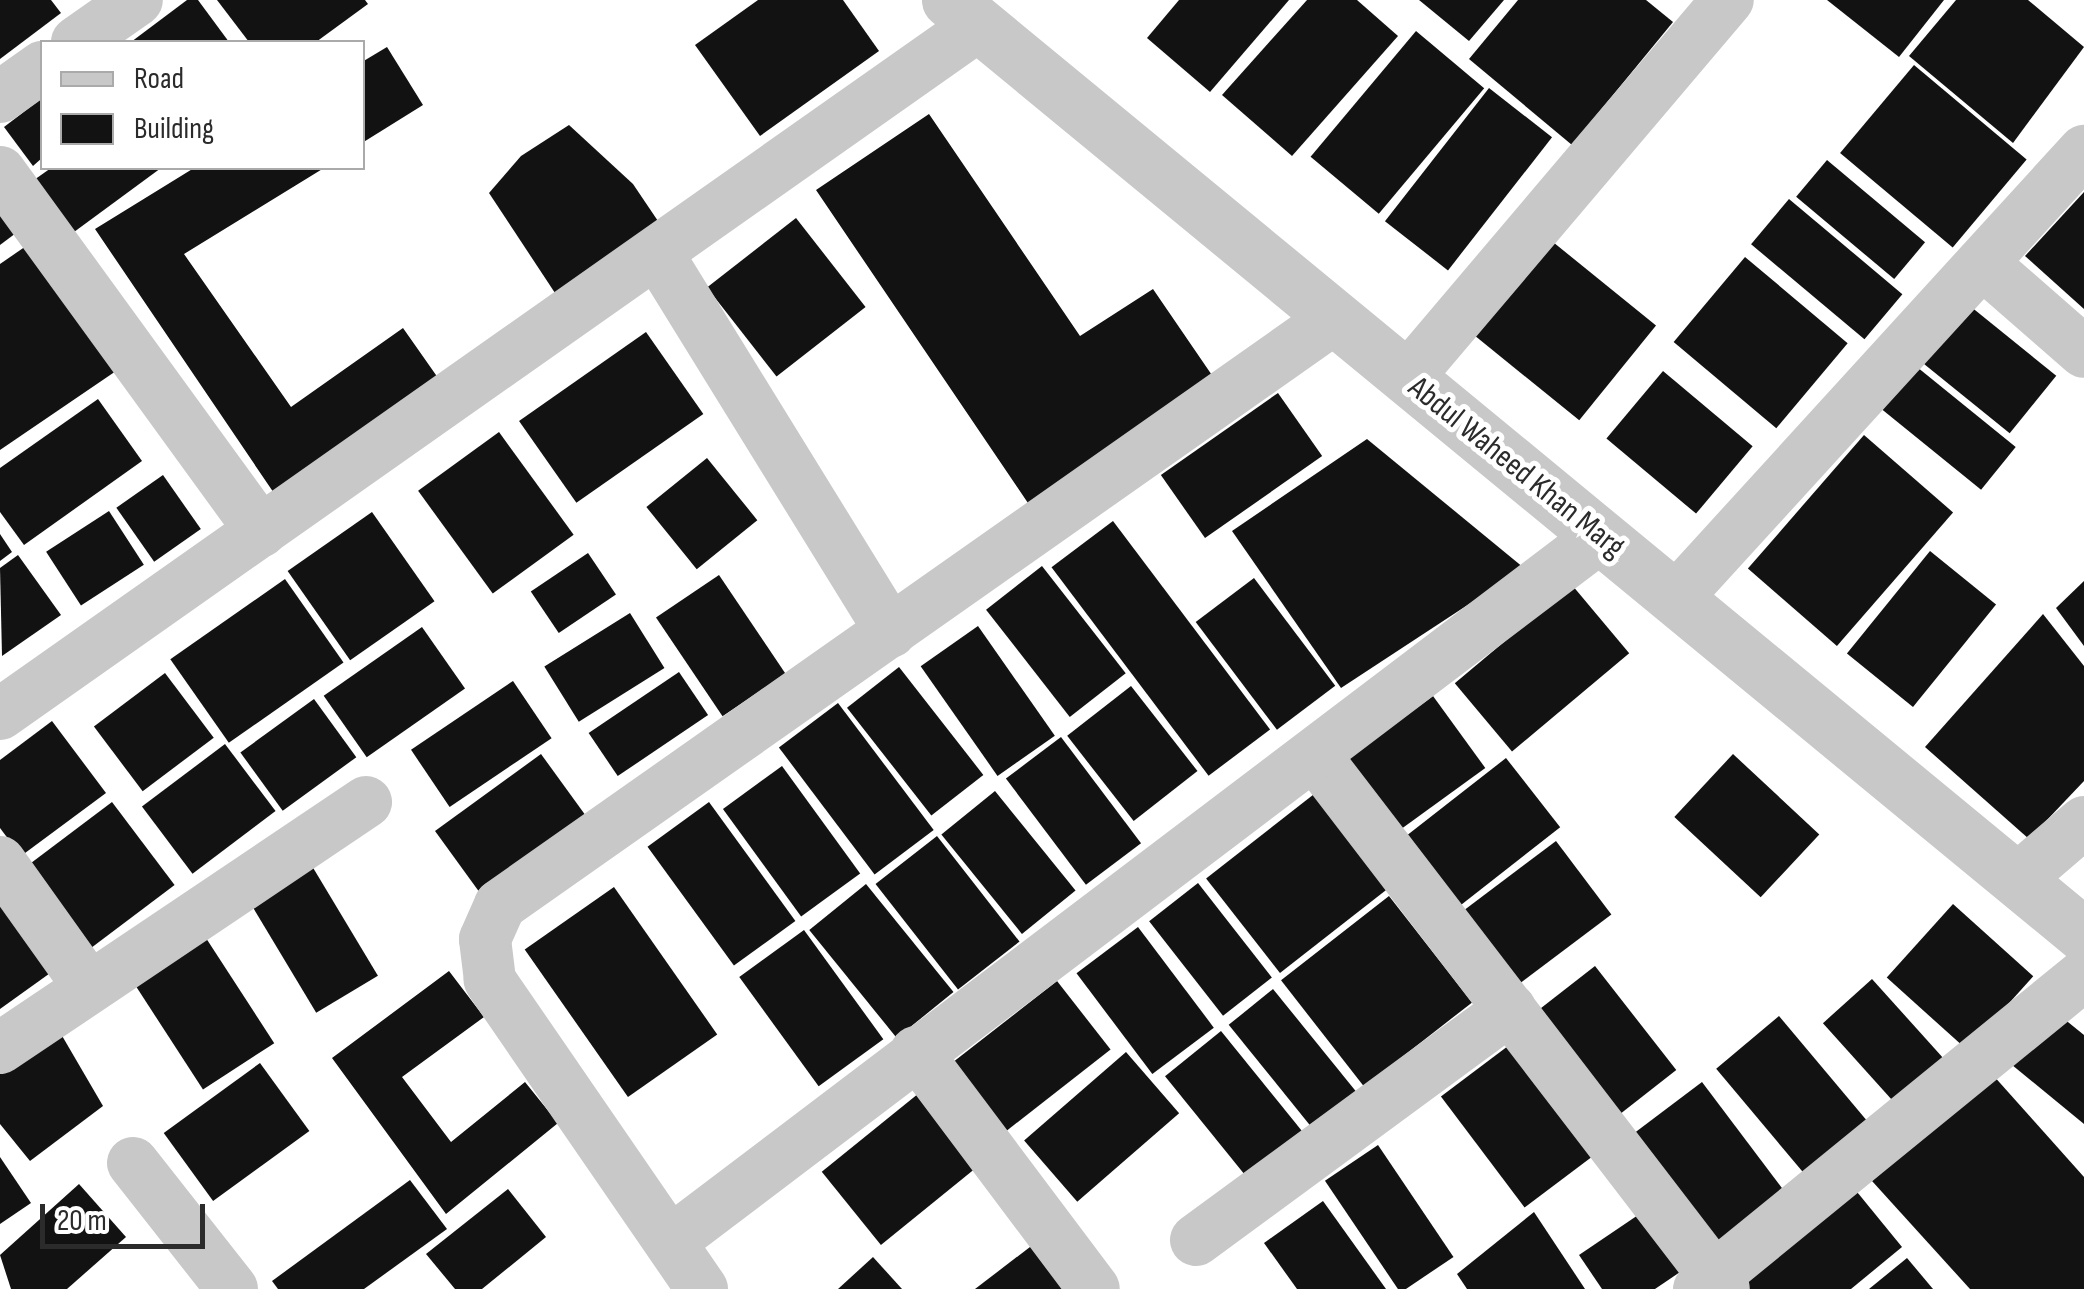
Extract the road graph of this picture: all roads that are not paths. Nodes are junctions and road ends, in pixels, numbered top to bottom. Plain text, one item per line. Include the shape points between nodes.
1 (137, 0) edge
2 (1728, 0) edge
3 (964, 12) edge
4 (80, 40) edge
5 (40, 68) edge
6 (0, 97) edge
7 (2084, 151) edge
8 (0, 172) edge
9 (657, 253) junction
10 (1982, 263) junction
11 (1335, 318) junction
12 (2084, 352) edge
13 (1407, 378) junction
14 (261, 531) junction
15 (1600, 537) junction
16 (1675, 598) junction
17 (891, 632) junction
18 (0, 714) edge
19 (1316, 756) junction
20 (366, 802) dead end
21 (2084, 822) edge
22 (0, 862) edge
23 (2019, 878) junction
24 (2084, 935) edge
25 (2084, 975) edge
26 (89, 987) junction
27 (1510, 1009) junction
28 (0, 1048) edge
29 (916, 1052) junction
30 (133, 1163) dead end
31 (1196, 1240) dead end
32 (689, 1275) edge
33 (1713, 1285) edge
34 (232, 1289) edge
35 (1094, 1289) edge

1 - 4 street
2 - 13 street
3 - 9 street
3 - 11 street, Abdul Waheed Khan Marg
5 - 6 street
7 - 10 street
8 - 14 street
9 - 14 street
9 - 17 street
10 - 12 street
10 - 16 street
11 - 13 street, Abdul Waheed Khan Marg
11 - 17 street
13 - 15 street, Abdul Waheed Khan Marg
14 - 18 street
15 - 16 street, Abdul Waheed Khan Marg
15 - 19 street
16 - 23 street, Abdul Waheed Khan Marg
17 - 32 street via 500,905 485,939 490,980
19 - 27 street
19 - 29 street
20 - 26 street
21 - 23 street
22 - 26 street
23 - 24 street, Abdul Waheed Khan Marg
25 - 33 street
26 - 28 street
27 - 31 street
27 - 33 street
29 - 32 street
29 - 35 street
30 - 34 street

